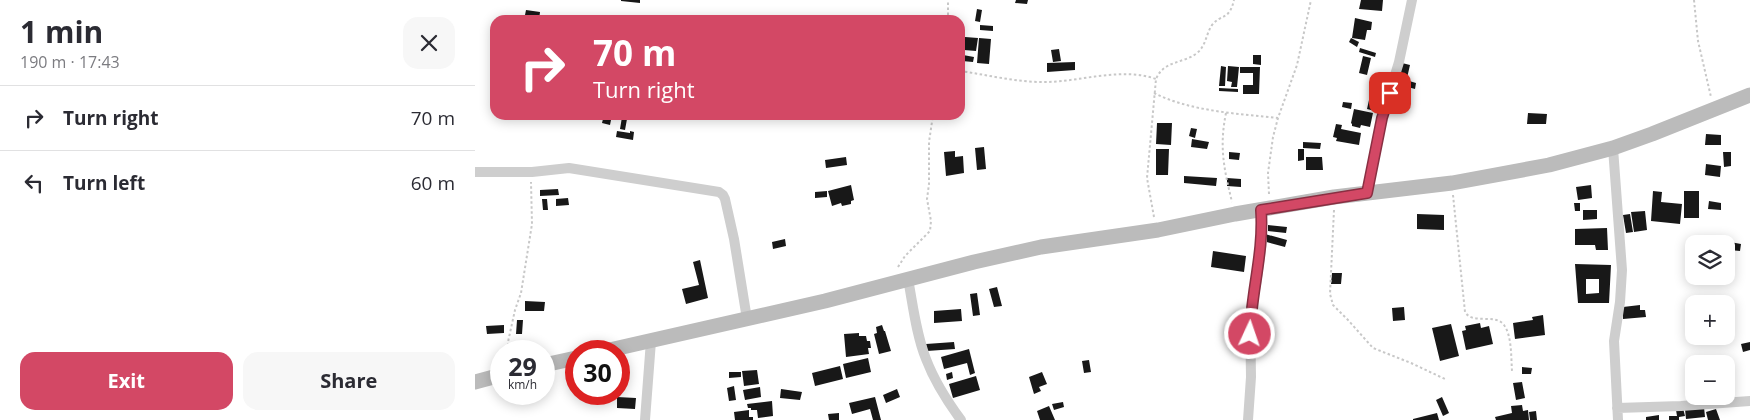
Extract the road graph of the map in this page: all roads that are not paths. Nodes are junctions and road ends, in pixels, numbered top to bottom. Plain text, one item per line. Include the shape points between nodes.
1 (1412, 0) edge
2 (1750, 95) edge
3 (1613, 148) junction
4 (475, 172) edge
5 (1367, 193) junction
6 (1266, 210) junction
7 (909, 279) junction
8 (747, 319) junction
9 (651, 341) junction
10 (630, 346) edge
11 (490, 378) edge
12 (475, 382) edge
13 (1750, 401) edge
14 (1617, 408) junction
15 (645, 420) edge
16 (961, 420) edge
17 (1247, 420) edge
18 (1618, 420) edge

1 - 5 street
2 - 3 street
3 - 5 street via 1549,165 1452,183
3 - 14 street via 1622,270 1614,341
4 - 8 street via 569,168 716,191 723,195 734,240
5 - 6 street
6 - 7 street via 1041,248
6 - 17 street via 1251,315
7 - 8 street
7 - 16 street via 925,358
8 - 9 street
9 - 10 street
9 - 15 street
11 - 12 street
13 - 14 street
14 - 18 street

